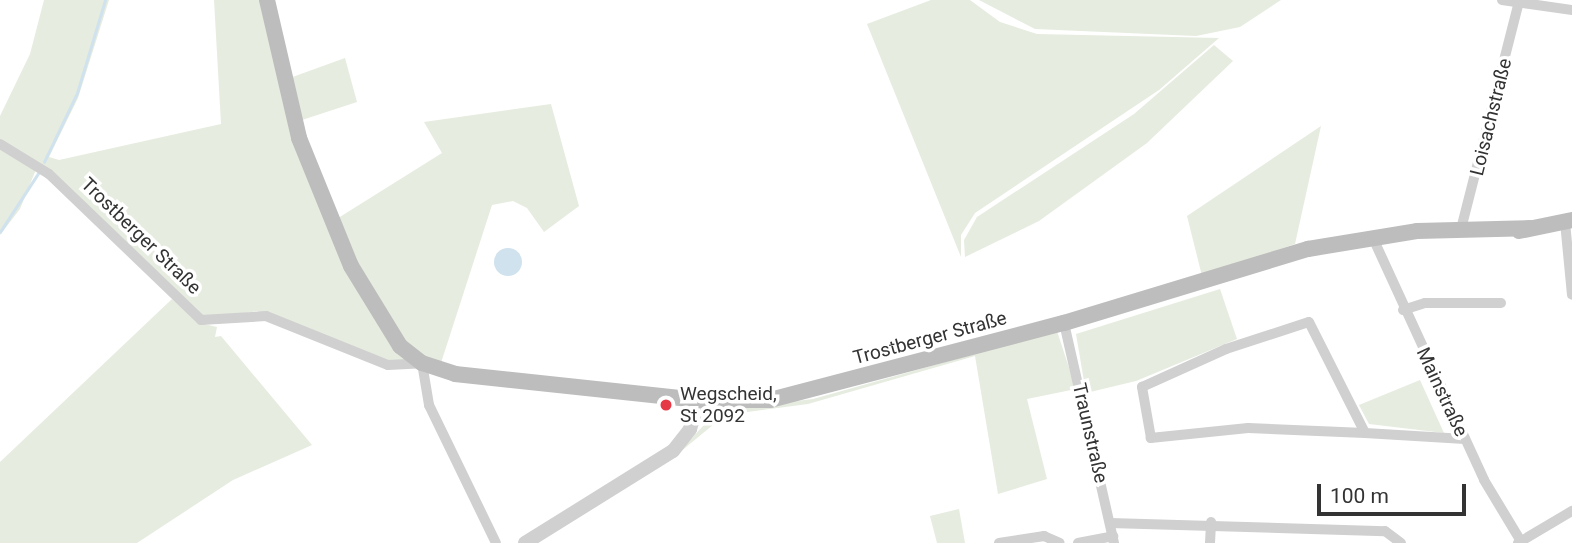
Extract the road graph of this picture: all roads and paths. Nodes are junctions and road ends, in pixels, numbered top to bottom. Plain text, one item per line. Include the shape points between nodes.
1 (267, 0) edge
2 (1502, 0) edge
3 (1518, 5) junction
4 (1572, 10) edge
5 (0, 144) edge
6 (1569, 221) edge
7 (1530, 228) junction
8 (1461, 229) junction
9 (1440, 230) junction
10 (1371, 236) junction
11 (1572, 288) edge
12 (1572, 295) edge
13 (1502, 303) dead end
14 (1403, 310) junction
15 (1064, 323) junction
16 (422, 363) junction
17 (699, 400) junction
18 (1365, 433) junction
19 (1465, 439) junction
20 (1572, 511) edge
21 (1212, 522) junction
22 (1110, 523) junction
23 (1113, 539) edge
24 (1520, 542) edge
25 (496, 543) edge
26 (525, 543) edge
27 (999, 543) edge
28 (1060, 543) edge
29 (1078, 543) edge
30 (1210, 543) edge
31 (1401, 543) edge

1 - 16 main road, Trostberger Straße via 282,85 323,204 382,320
2 - 3 street
3 - 4 street
3 - 8 street, Loisachstraße
5 - 16 street, Trostberger Straße via 49,174 201,320 266,316 379,362
6 - 7 main road, Trostberger Straße
6 - 11 street
7 - 8 main road, Trostberger Straße
7 - 9 main road, Trostberger Straße via 1501,234
8 - 9 main road, Trostberger Straße
9 - 10 main road, Trostberger Straße
10 - 14 street, Mainstraße
10 - 15 main road, Trostberger Straße via 1276,258
11 - 12 street
13 - 14 street via 1425,303
14 - 19 street, Mainstraße
15 - 17 main road, Trostberger Straße via 800,395
15 - 22 street, Traunstraße
16 - 17 main road, Trostberger Straße via 456,374
16 - 25 street via 429,405
17 - 26 street via 690,429 673,451
18 - 18 street via 1309,322 1226,349 1142,387 1151,438 1248,428
18 - 19 street
19 - 24 street, Mainstraße
20 - 24 street
21 - 22 street
21 - 30 street
21 - 31 street via 1385,531
22 - 23 street, Traunstraße
23 - 29 street
27 - 28 street via 1044,536

